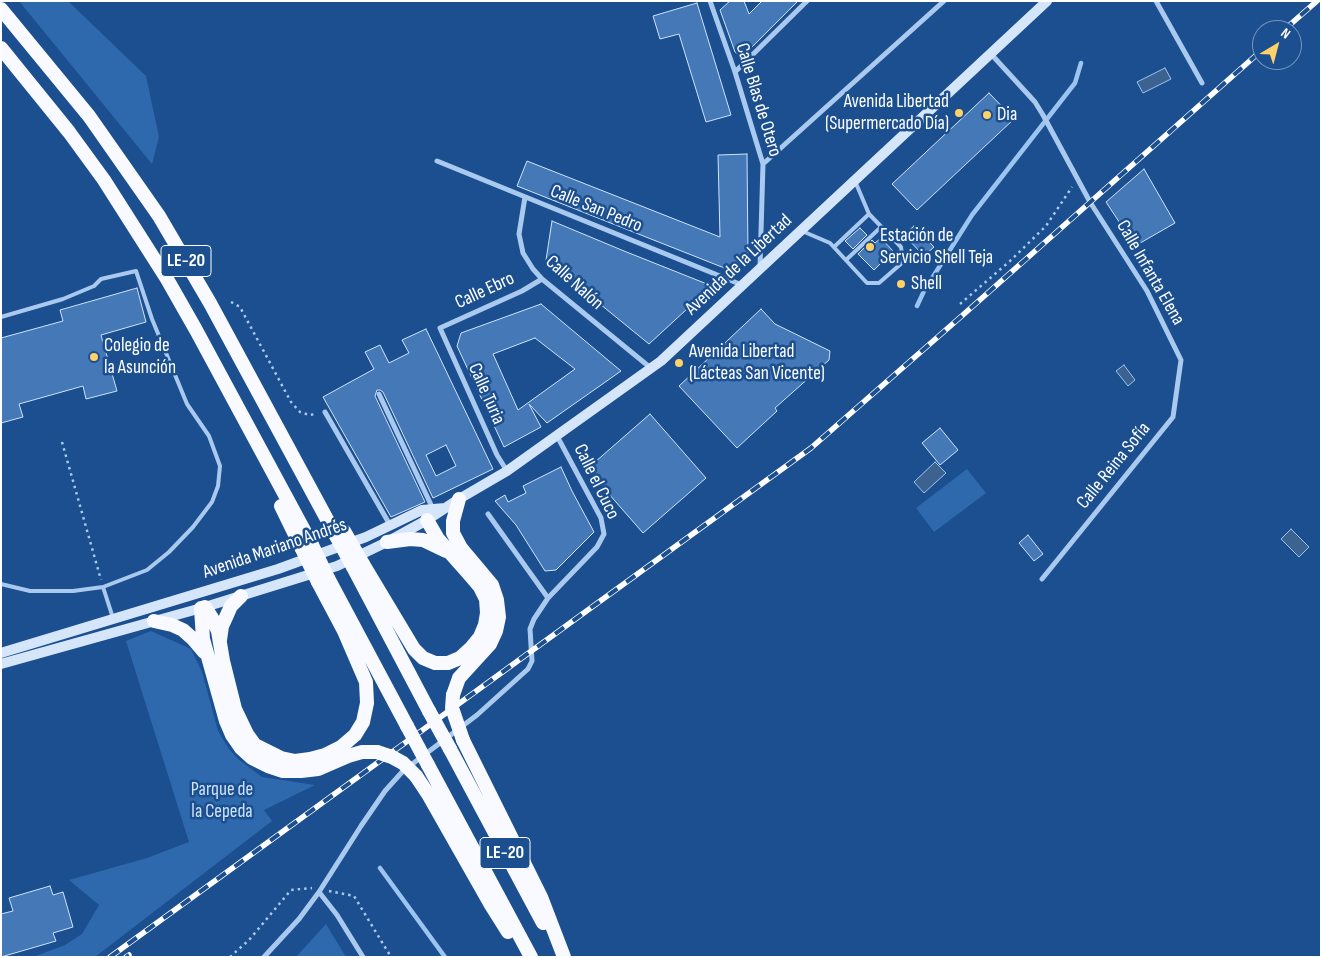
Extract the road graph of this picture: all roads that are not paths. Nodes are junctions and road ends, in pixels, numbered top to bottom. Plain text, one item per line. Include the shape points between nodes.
1 (710, 1) edge
2 (807, 1) edge
3 (944, 1) edge
4 (1047, 1) edge
5 (1156, 1) edge
6 (1, 9) edge
7 (1, 48) edge
8 (991, 54) junction
9 (735, 72) junction
10 (1202, 84) dead end
11 (437, 160) dead end
12 (763, 164) junction
13 (855, 181) junction
14 (525, 196) junction
15 (869, 214) junction
16 (882, 227) junction
17 (802, 231) junction
18 (834, 247) junction
19 (846, 260) junction
20 (760, 269) junction
21 (542, 279) junction
22 (742, 286) junction
23 (1, 318) edge
24 (440, 328) joint
25 (1181, 360) joint
26 (652, 369) junction
27 (379, 394) dead end
28 (325, 412) road end
29 (557, 436) junction
30 (507, 471) junction
31 (459, 499) junction
32 (488, 514) dead end
33 (430, 515) junction
34 (390, 525) junction
35 (387, 542) junction
36 (457, 552) junction
37 (292, 564) junction
38 (358, 565) junction
39 (1042, 579) dead end
40 (323, 580) junction
41 (1, 584) edge
42 (103, 587) junction
43 (241, 596) junction
44 (548, 598) junction
45 (176, 600) junction
46 (202, 607) junction
47 (113, 619) junction
48 (154, 621) junction
49 (220, 643) junction
50 (208, 658) junction
51 (3, 660) edge
52 (319, 892) junction
53 (264, 957) edge
54 (363, 957) edge
55 (524, 957) edge
56 (531, 957) edge
57 (562, 957) edge

1 - 9 street, Calle Blas de Otero
2 - 9 street
3 - 12 street
4 - 8 main road, Avenida de la Libertad
5 - 10 street
6 - 38 highway, LE-20, bridge via 84,108 125,165 185,259 257,388 308,469
7 - 40 highway, LE-20, bridge via 104,180 167,279
8 - 13 main road, Avenida de la Libertad
8 - 25 street, Calle Infanta Elena via 1035,102 1090,202 1147,292
9 - 12 street, Calle Blas de Otero
11 - 14 street, Calle San Pedro
12 - 20 street, Calle Blas de Otero
13 - 15 lane
13 - 17 main road, Avenida de la Libertad
14 - 21 street, Calle Nalón via 520,244 522,253
14 - 22 street, Calle San Pedro
15 - 16 lane
15 - 18 lane
16 - 19 lane
16 - 19 lane via 901,248 903,262 880,283 868,283
17 - 18 lane
17 - 20 main road, Avenida de la Libertad
18 - 19 lane
20 - 22 main road, Avenida de la Libertad
21 - 24 street, Calle Ebro
21 - 26 street, Calle Nalón
22 - 26 main road, Avenida de la Libertad
23 - 42 lane via 63,299 94,286 101,279 136,271 152,320 187,404 210,436 220,466 212,502 193,527 147,570
24 - 30 street, Calle Turia
25 - 39 street, Calle Reina Sofía via 1173,417
26 - 29 main road, Avenida de la Libertad
27 - 33 street
28 - 34 street
29 - 30 main road, Avenida de la Libertad
29 - 44 street, Calle el Cuco via 601,518 604,534 597,547
30 - 31 main road, Avenida de la Libertad
31 - 33 main road, Avenida de la Libertad
31 - 36 highway via 453,521
32 - 44 street
33 - 34 main road, Avenida Mariano Andrés via 408,517
33 - 35 main road, Avenida Mariano Andrés
33 - 36 highway via 438,539
34 - 37 main road, Avenida Mariano Andrés
35 - 36 highway via 423,540
35 - 43 main road, Avenida Mariano Andrés via 336,566
36 - 38 highway via 486,599 487,613 480,637 460,658 448,663 423,658 414,650
36 - 57 highway, bridge via 492,585 499,617 490,644 459,678 452,708 463,740 541,897
37 - 45 main road, Avenida Mariano Andrés
37 - 46 main road via 289,571 214,595
38 - 57 highway, LE-20, bridge via 429,711
40 - 49 highway via 366,682 367,703 363,722 355,735 341,747 325,755 295,761 255,745 240,723
40 - 56 highway, LE-20, bridge via 407,726
41 - 42 lane via 30,591 56,592
42 - 47 lane
43 - 46 main road, Avenida Mariano Andrés
43 - 49 highway via 222,626
44 - 52 street via 530,630 532,661 528,669 477,715 403,771 365,819
45 - 46 main road
45 - 47 main road, Avenida Mariano Andrés
46 - 48 main road, Avenida Mariano Andrés
46 - 49 highway via 212,618
46 - 50 highway via 202,639
47 - 51 main road, Avenida Mariano Andrés via 108,627
48 - 50 highway via 183,630
48 - 51 main road, Avenida Mariano Andrés
50 - 55 highway, bridge via 226,721 236,741 252,758 283,771 318,769 362,752 376,752 404,763 428,794
52 - 53 street
52 - 54 street

